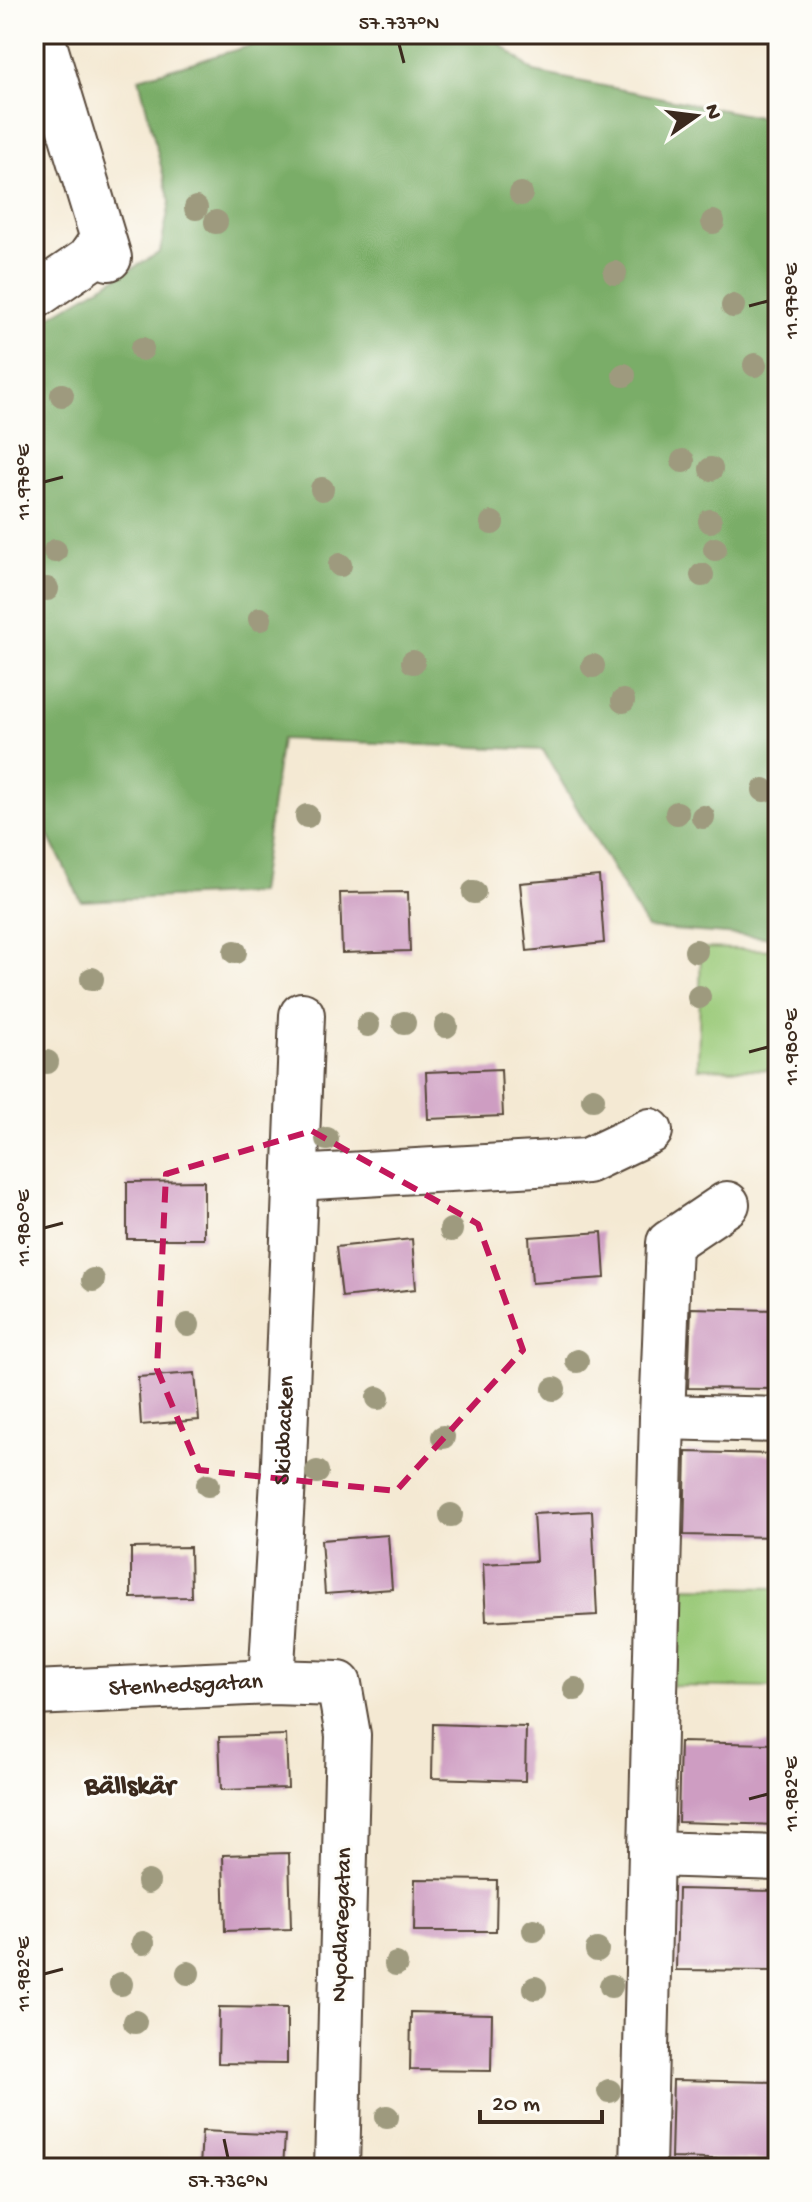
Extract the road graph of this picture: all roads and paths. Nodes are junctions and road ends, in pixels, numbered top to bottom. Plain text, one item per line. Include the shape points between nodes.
1 (41, 34) edge
2 (34, 297) edge
3 (302, 1015) dead end
4 (650, 1131) dead end
5 (296, 1178) junction
6 (727, 1204) dead end
7 (662, 1417) junction
8 (778, 1420) edge
9 (271, 1682) junction
10 (339, 1684) joint
11 (34, 1693) edge
12 (652, 1854) junction
13 (778, 1858) edge
14 (337, 2168) edge
15 (643, 2168) edge

1 - 2 street via 106,249
3 - 5 street, Skidbacken
4 - 5 street via 587,1161
5 - 9 street, Skidbacken
6 - 7 street via 669,1243
7 - 8 street
7 - 12 street
9 - 10 street, Stenhedsgatan
9 - 11 street, Stenhedsgatan
10 - 14 street, Nyodlaregatan via 348,1735
12 - 13 street
12 - 15 street

